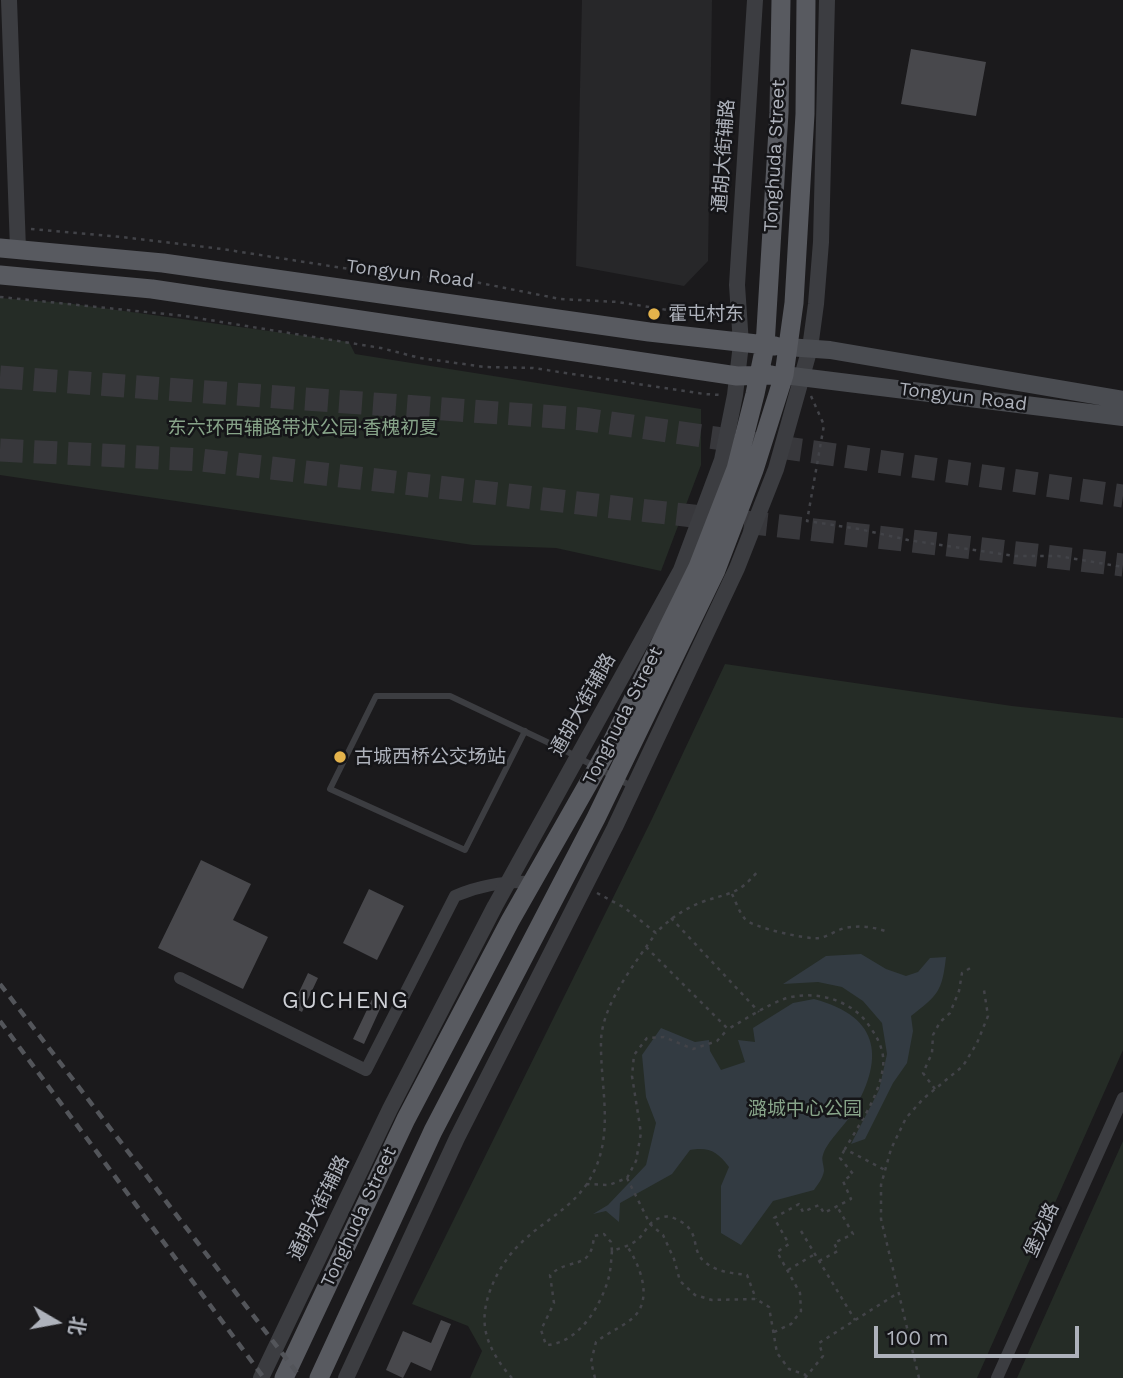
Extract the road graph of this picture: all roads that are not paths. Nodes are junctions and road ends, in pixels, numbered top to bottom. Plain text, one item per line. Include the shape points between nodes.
1 (9, 0) edge
2 (755, 0) edge
3 (781, 0) edge
4 (806, 0) edge
5 (827, 0) edge
6 (9, 248) edge
7 (0, 275) edge
8 (741, 344) junction
9 (765, 346) junction
10 (787, 346) junction
11 (810, 348) junction
12 (760, 375) junction
13 (793, 375) junction
14 (736, 385) junction
15 (1116, 407) edge
16 (524, 731) junction
17 (578, 757) junction
18 (598, 768) junction
19 (624, 782) junction
20 (509, 881) junction
21 (533, 882) junction
22 (180, 978) dead end
23 (1123, 1098) edge
24 (261, 1378) edge
25 (284, 1378) edge
26 (319, 1378) edge
27 (346, 1378) edge
28 (997, 1378) edge

1 - 6 street via 17,228
2 - 8 street, 通胡大街辅路 via 737,285
3 - 9 main road, Tonghuda Street
4 - 10 main road, Tonghuda Street via 805,114 794,303
5 - 11 street via 821,242
6 - 8 main road, Tongyun Road via 163,262
7 - 14 main road, Tongyun Road via 152,289
8 - 9 main road, Tongyun Road
8 - 14 street, 通胡大街辅路
9 - 10 main road, Tongyun Road
9 - 12 main road, Tonghuda Street
10 - 11 main road, Tongyun Road
10 - 13 main road, Tonghuda Street
11 - 13 street
11 - 15 main road, Tongyun Road
12 - 13 main road, Tongyun Road
12 - 14 main road, Tongyun Road
12 - 18 main road, Tonghuda Street via 736,469 698,567
13 - 15 main road, Tongyun Road via 952,397
13 - 19 main road, Tonghuda Street via 716,570
14 - 17 street, 通胡大街辅路 via 722,460 681,570
16 - 16 lane via 465,850 330,789 376,696 450,696
16 - 17 lane
17 - 18 lane
17 - 20 street, 通胡大街辅路
18 - 19 lane
18 - 21 main road, Tonghuda Street
19 - 26 main road, Tonghuda Street via 433,1131
19 - 27 street via 615,827 457,1138
20 - 21 street
20 - 22 street via 455,896 366,1070
20 - 24 street, 通胡大街辅路 via 390,1109
21 - 25 main road, Tonghuda Street via 406,1119
23 - 28 street, 堡龙路

